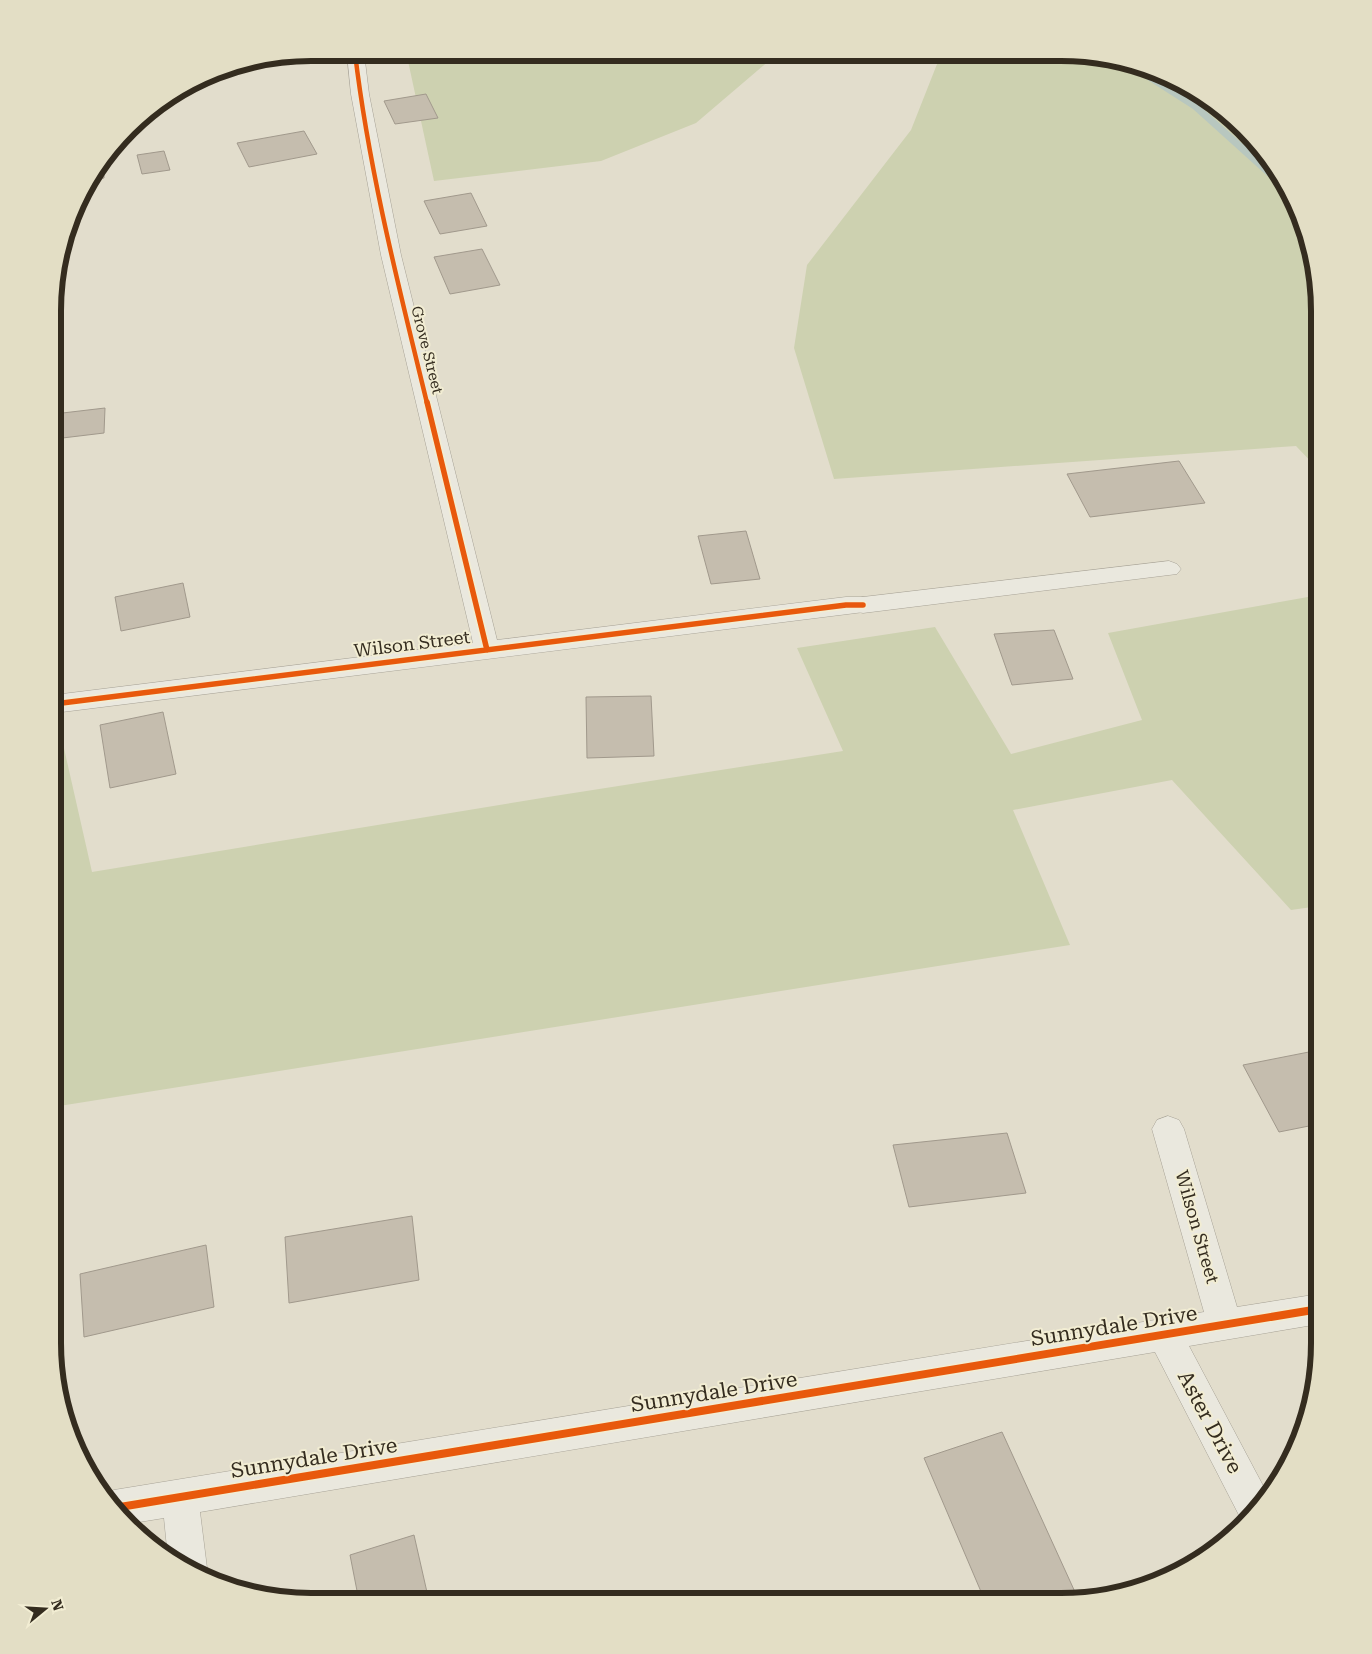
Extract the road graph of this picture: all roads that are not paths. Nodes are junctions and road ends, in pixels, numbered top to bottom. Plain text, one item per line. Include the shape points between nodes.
1 (356, 61) edge
2 (1169, 569) dead end
3 (487, 650) junction
4 (61, 703) edge
5 (1168, 1128) dead end
6 (1311, 1310) edge
7 (1225, 1325) junction
8 (1164, 1334) junction
9 (180, 1497) junction
10 (1253, 1503) edge
11 (122, 1507) edge
12 (187, 1560) edge

1 - 3 street, Grove Street via 391,255
2 - 3 street, Wilson Street
3 - 4 street, Wilson Street
5 - 7 street, Wilson Street
6 - 7 street, Sunnydale Drive
7 - 8 street, Sunnydale Drive
8 - 9 street, Sunnydale Drive
8 - 10 street, Aster Drive
9 - 11 street, Sunnydale Drive
9 - 12 street

